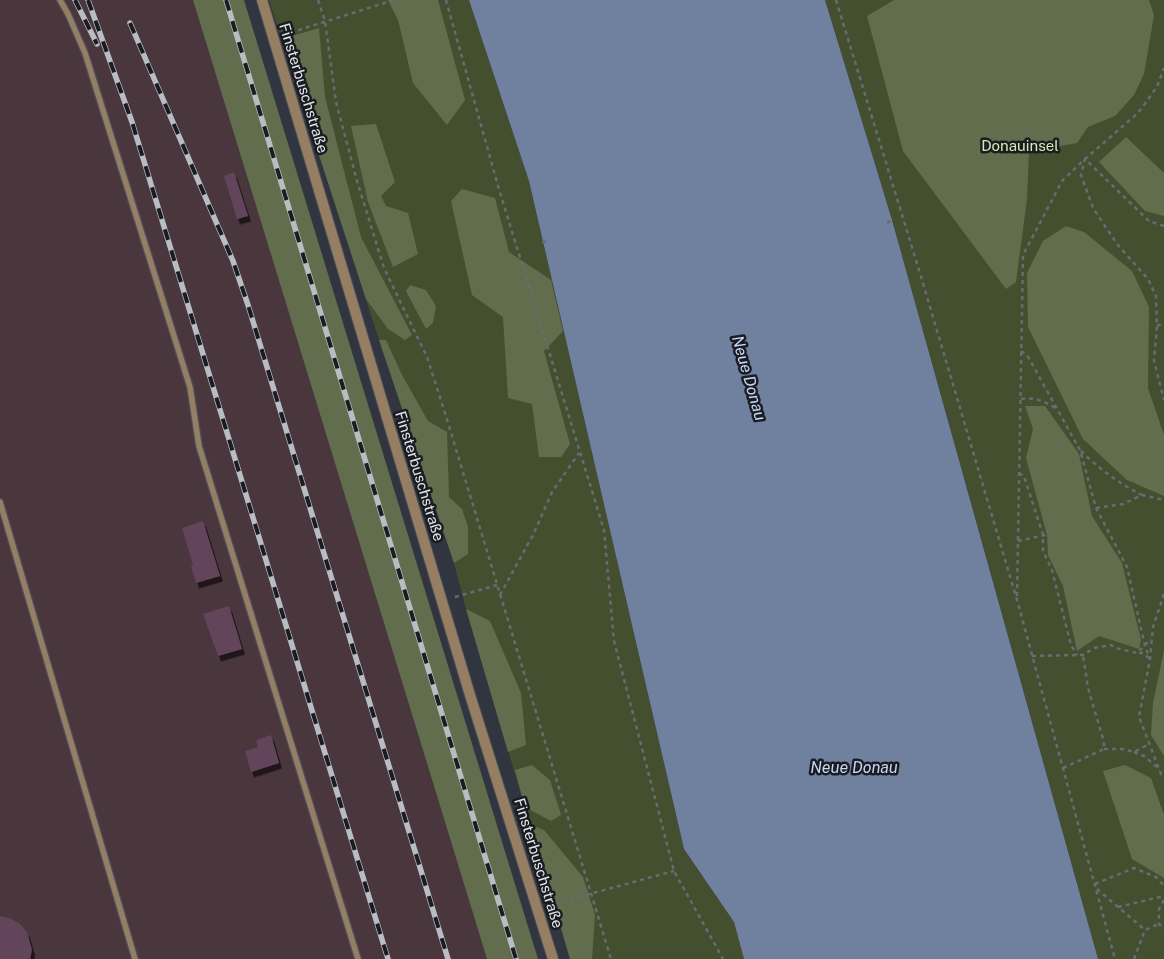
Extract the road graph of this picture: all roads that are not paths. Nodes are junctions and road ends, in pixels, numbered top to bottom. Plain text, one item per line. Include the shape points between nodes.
1 (60, 0) edge
2 (262, 0) edge
3 (0, 502) edge
4 (135, 959) edge
5 (358, 959) edge
6 (553, 959) edge

1 - 5 lane via 85,53 190,387 199,446
2 - 6 street, Finsterbuschstraße
3 - 4 lane

